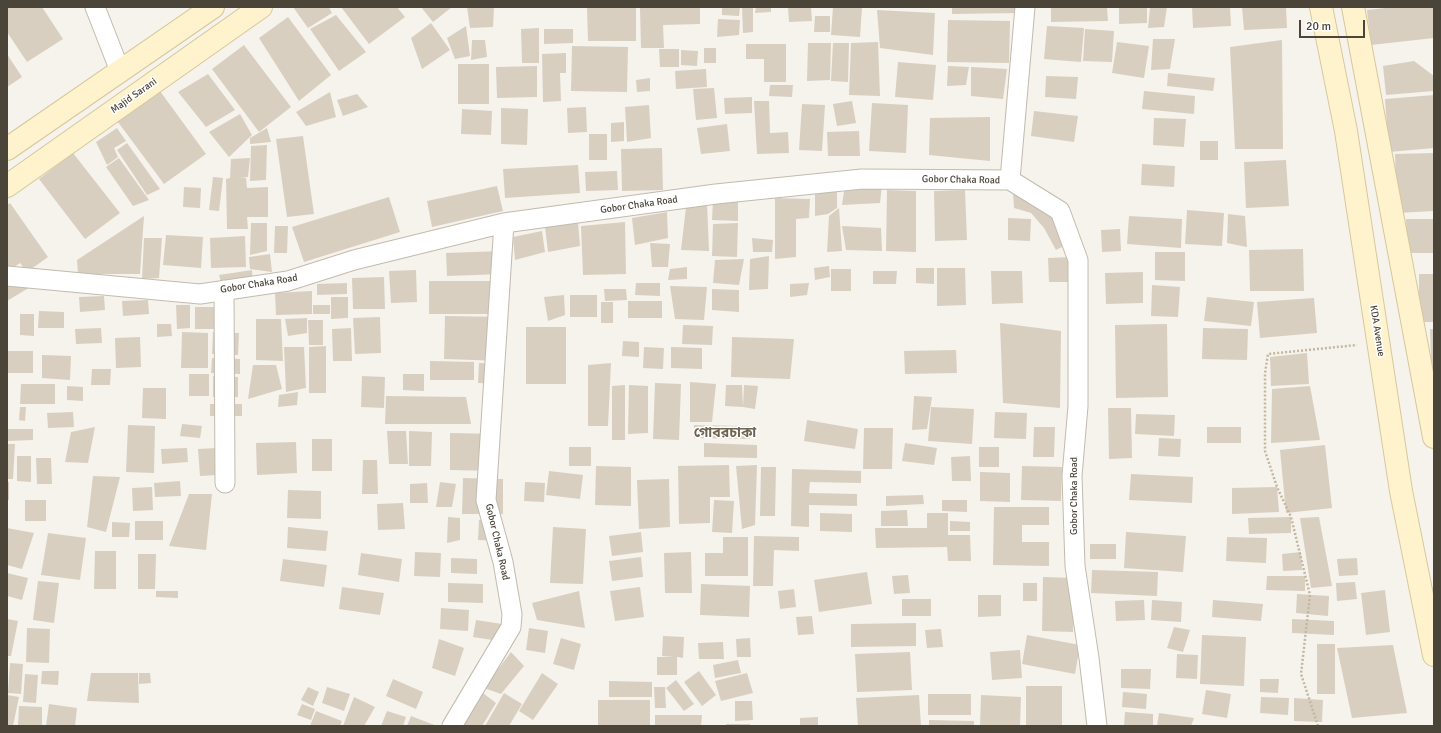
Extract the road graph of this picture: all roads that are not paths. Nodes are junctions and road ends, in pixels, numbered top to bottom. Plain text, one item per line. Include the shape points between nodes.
1 (95, 7) edge
2 (213, 7) edge
3 (261, 7) edge
4 (1025, 7) edge
5 (1321, 7) edge
6 (1353, 7) edge
7 (120, 71) junction
8 (7, 149) edge
9 (1010, 180) junction
10 (7, 186) edge
11 (504, 223) junction
12 (7, 276) edge
13 (224, 290) junction
14 (1434, 437) edge
15 (225, 483) dead end
16 (1434, 654) edge
17 (452, 726) edge
18 (1097, 726) edge

1 - 7 street
2 - 7 main road
3 - 10 main road, Majid Sarani
4 - 9 street
5 - 16 main road, KDA Avenue via 1346,131 1401,491
6 - 14 main road
7 - 8 main road
9 - 11 street, Gobor Chaka Road via 862,179 716,194
9 - 18 street, Gobor Chaka Road via 1060,211 1078,260 1078,406 1072,476 1075,559
11 - 13 street, Gobor Chaka Road via 354,260 288,281
11 - 17 street, Gobor Chaka Road via 486,500 503,562 512,614 510,626
12 - 13 street, Gobor Chaka Road via 200,294
13 - 15 street

